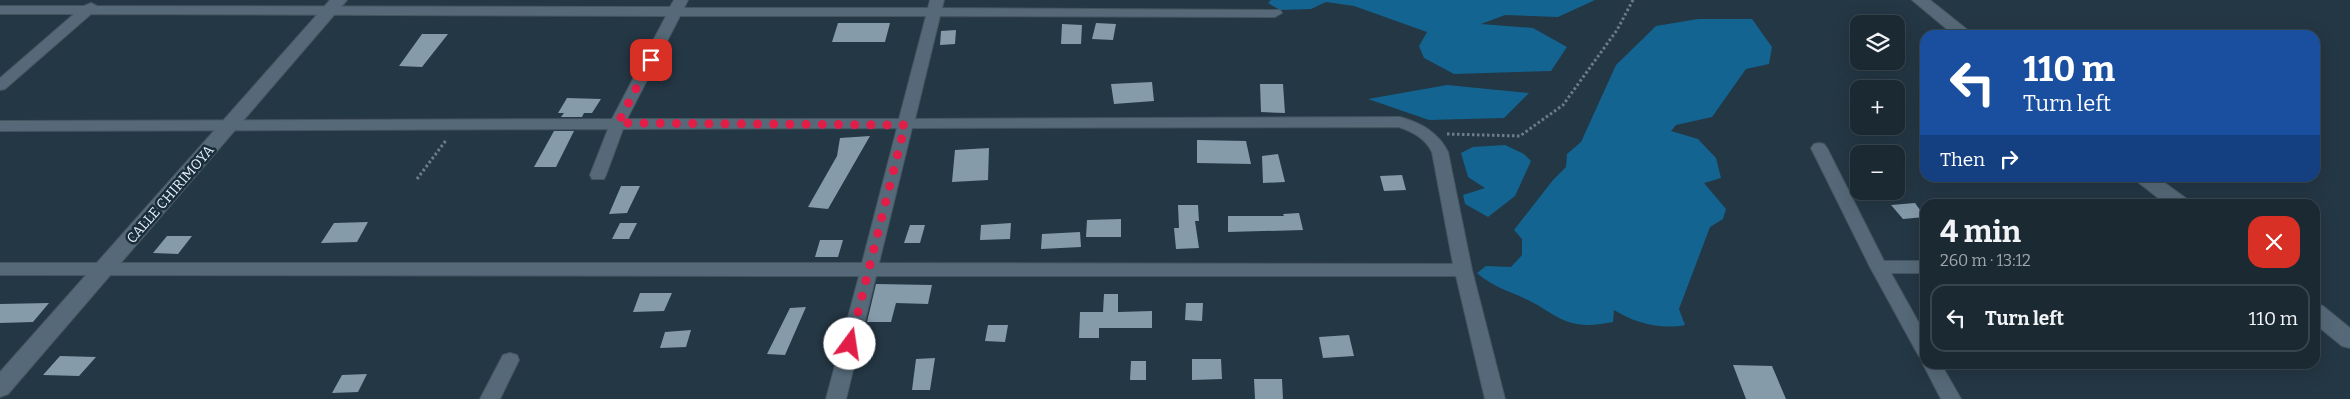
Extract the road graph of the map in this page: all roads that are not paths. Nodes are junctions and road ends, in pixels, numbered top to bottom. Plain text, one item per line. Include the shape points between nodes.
1 (98, 0) edge
2 (1920, 0) edge
3 (334, 6) edge
4 (678, 6) edge
5 (935, 7) edge
6 (0, 10) edge
7 (87, 10) junction
8 (1275, 13) dead end
9 (1959, 30) edge
10 (0, 86) edge
11 (618, 123) junction
12 (231, 124) junction
13 (905, 125) junction
14 (0, 126) edge
15 (1819, 148) dead end
16 (598, 175) dead end
17 (2151, 182) edge
18 (2173, 199) edge
19 (1879, 267) junction
20 (1920, 267) edge
21 (105, 269) junction
22 (0, 270) edge
23 (1464, 270) junction
24 (868, 272) junction
25 (2320, 316) edge
26 (2350, 340) edge
27 (1920, 342) edge
28 (510, 360) dead end
29 (1935, 369) edge
30 (0, 388) edge
31 (490, 399) edge
32 (836, 399) edge
33 (1495, 399) edge
34 (1951, 399) edge

1 - 7 street
2 - 9 street
3 - 4 street
3 - 7 street
3 - 12 street, CALLE CHIRIMOYA
4 - 5 street
4 - 11 street
5 - 8 street
5 - 13 street
6 - 7 street
7 - 10 street
11 - 12 street
11 - 13 street
11 - 16 street
12 - 14 street
12 - 21 street, CALLE CHIRIMOYA
13 - 23 street via 1385,121 1415,126 1436,142 1440,152
13 - 24 street
15 - 19 street
17 - 18 street
19 - 20 street
19 - 27 street
21 - 22 street
21 - 24 street
21 - 30 street, CALLE CHIRIMOYA
23 - 24 street
23 - 33 street
24 - 32 street
25 - 26 street
28 - 31 street
29 - 34 street

